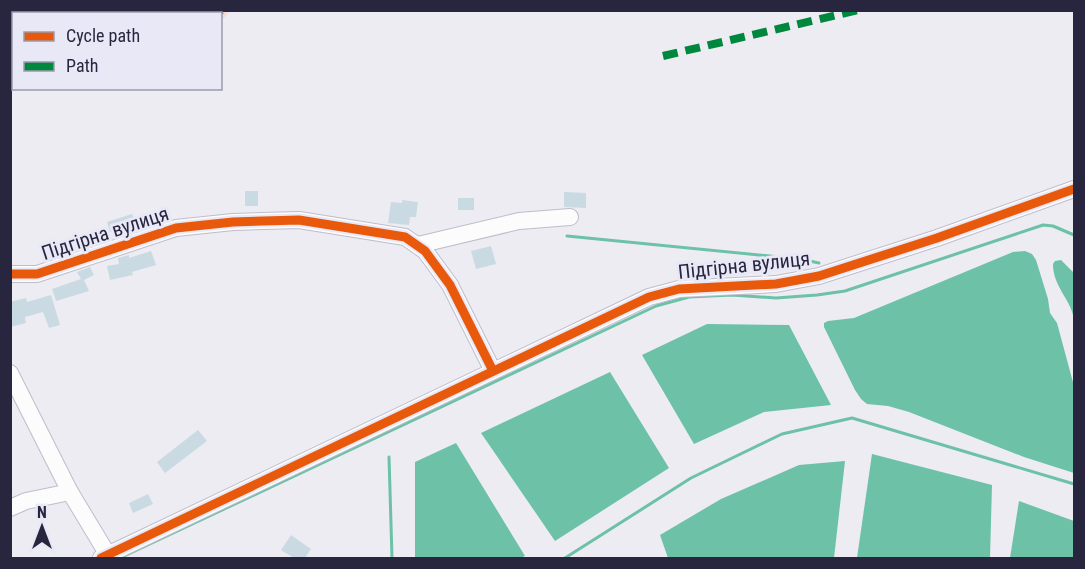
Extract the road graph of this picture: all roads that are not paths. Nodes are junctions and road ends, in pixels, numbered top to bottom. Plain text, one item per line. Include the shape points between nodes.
1 (1074, 189) edge
2 (570, 217) dead end
3 (418, 244) junction
4 (10, 274) edge
5 (493, 371) junction
6 (10, 373) edge
7 (70, 492) junction
8 (10, 508) edge
9 (104, 557) edge

1 - 5 street, Підгірна вулиця via 819,276 776,284 679,289 649,297
2 - 3 street via 519,220
3 - 4 street, Підгірна вулиця via 405,237 299,220 233,222 177,228 37,274
3 - 5 street via 450,285
5 - 9 street, Підгірна вулиця
6 - 7 street
7 - 8 street
7 - 9 street

